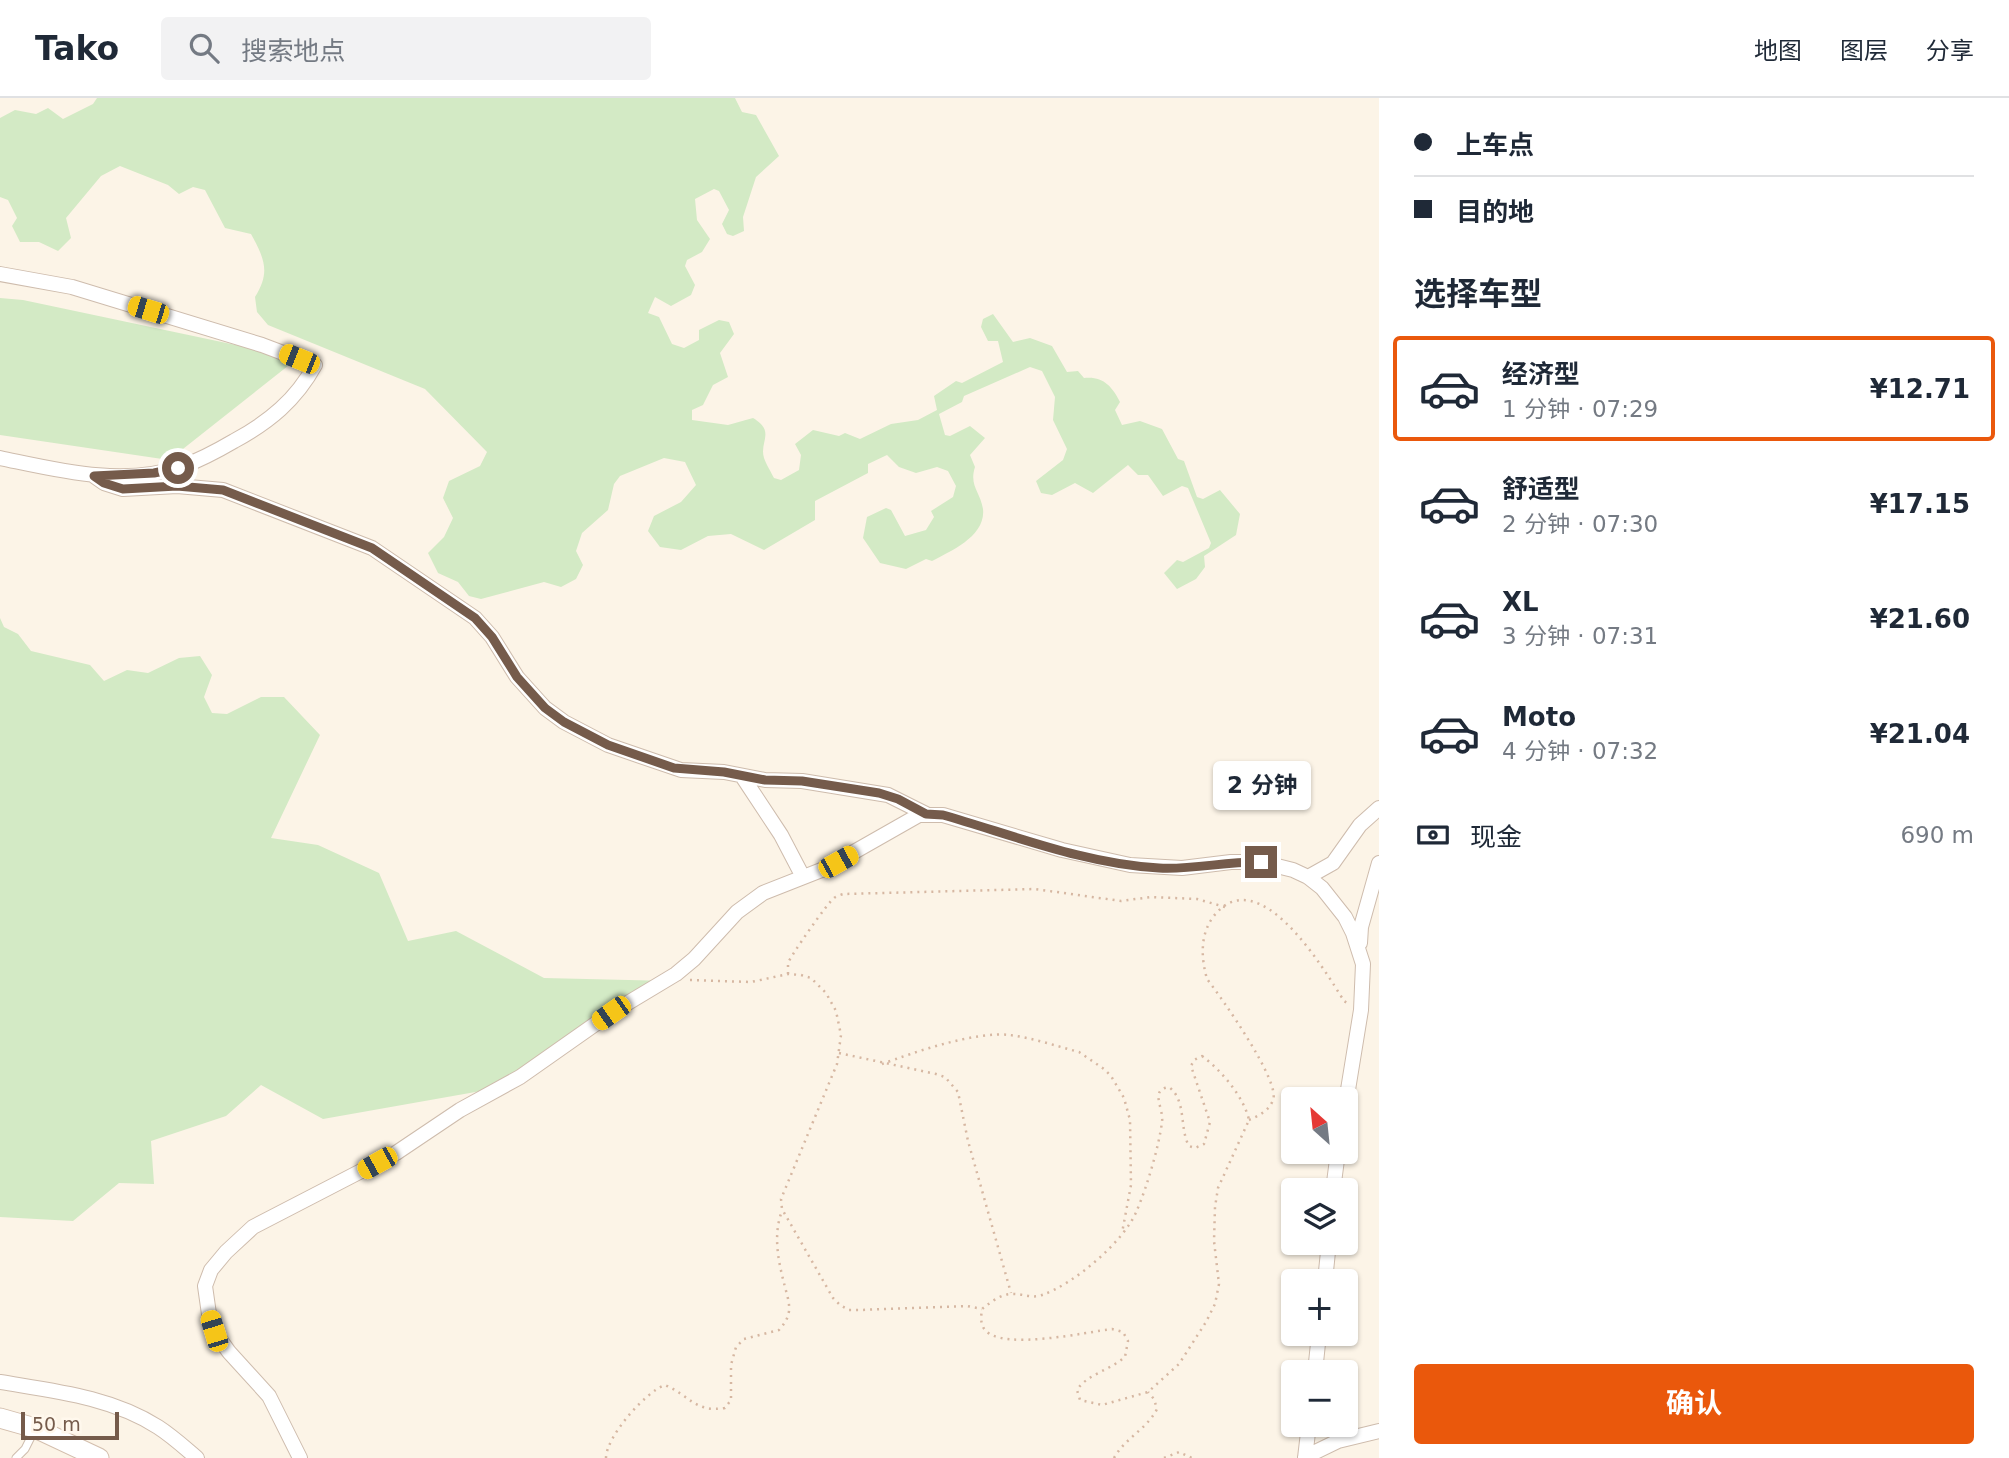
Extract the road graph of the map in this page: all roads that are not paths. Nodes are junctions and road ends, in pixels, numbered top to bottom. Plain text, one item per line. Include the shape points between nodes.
1 (0, 274) edge
2 (0, 458) edge
3 (94, 476) junction
4 (742, 776) junction
5 (1379, 808) edge
6 (926, 814) junction
7 (1379, 863) edge
8 (803, 877) junction
9 (1308, 877) junction
10 (1360, 949) junction
11 (1348, 1087) edge
12 (0, 1382) edge
13 (0, 1418) edge
14 (35, 1428) junction
15 (1379, 1431) edge
16 (1308, 1437) edge
17 (1305, 1457) edge
18 (16, 1458) edge
19 (99, 1458) edge
20 (197, 1458) edge
21 (300, 1458) edge

1 - 3 street via 72,287 315,365 297,394 272,417 199,460 154,473
2 - 3 street
3 - 4 street via 123,489 177,486 223,490 366,545 475,618 531,694 564,722 608,745 674,768
4 - 6 street via 879,793
4 - 8 street
5 - 9 street via 1360,825 1333,863
6 - 8 street
6 - 9 street via 1129,865 1182,868 1261,862
7 - 10 street via 1361,927
8 - 21 street via 749,902 676,974 520,1077 396,1153 253,1227 235,1242 207,1278 205,1295 214,1331 269,1396
9 - 10 street via 1334,901
10 - 11 street via 1361,1010
12 - 20 street via 107,1404 157,1426
13 - 14 street
14 - 18 lane
14 - 19 street
15 - 17 street via 1338,1441
16 - 17 street

